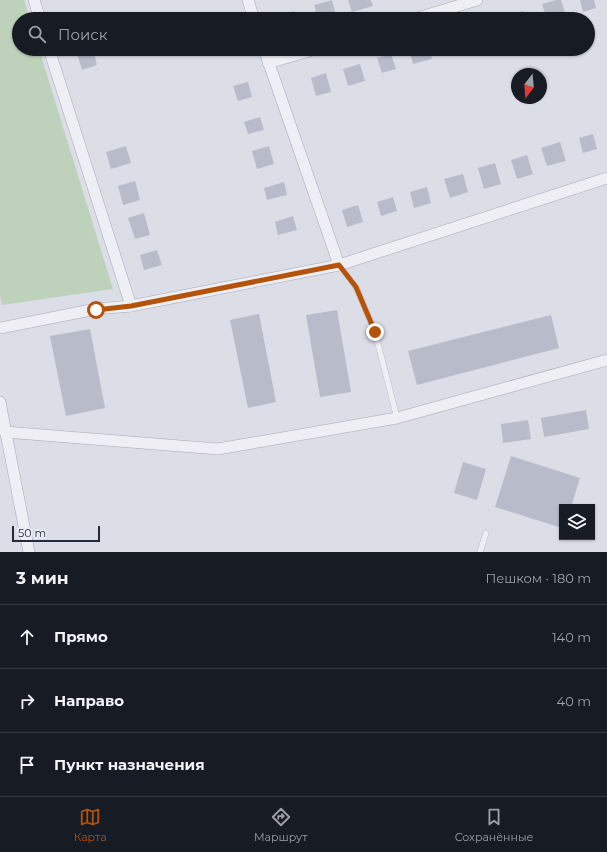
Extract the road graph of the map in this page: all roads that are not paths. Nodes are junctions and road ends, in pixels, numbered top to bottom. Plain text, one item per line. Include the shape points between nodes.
1 (34, 0) edge
2 (248, 0) edge
3 (477, 0) edge
4 (38, 12) edge
5 (252, 12) edge
6 (437, 12) edge
7 (51, 56) edge
8 (266, 56) edge
9 (294, 56) edge
10 (268, 64) junction
11 (607, 178) edge
12 (339, 265) junction
13 (131, 306) junction
14 (0, 328) edge
15 (607, 360) edge
16 (0, 402) edge
17 (398, 418) junction
18 (5, 432) junction
19 (486, 533) dead end
20 (30, 552) edge
21 (480, 552) edge

1 - 4 street
2 - 5 street
3 - 6 street
7 - 13 street
8 - 10 street
9 - 10 street
10 - 12 street
11 - 12 street
12 - 13 street
12 - 17 lane via 356,287 375,332
13 - 14 street
15 - 17 street
16 - 18 street
17 - 18 street via 218,449
18 - 20 street
19 - 21 lane

